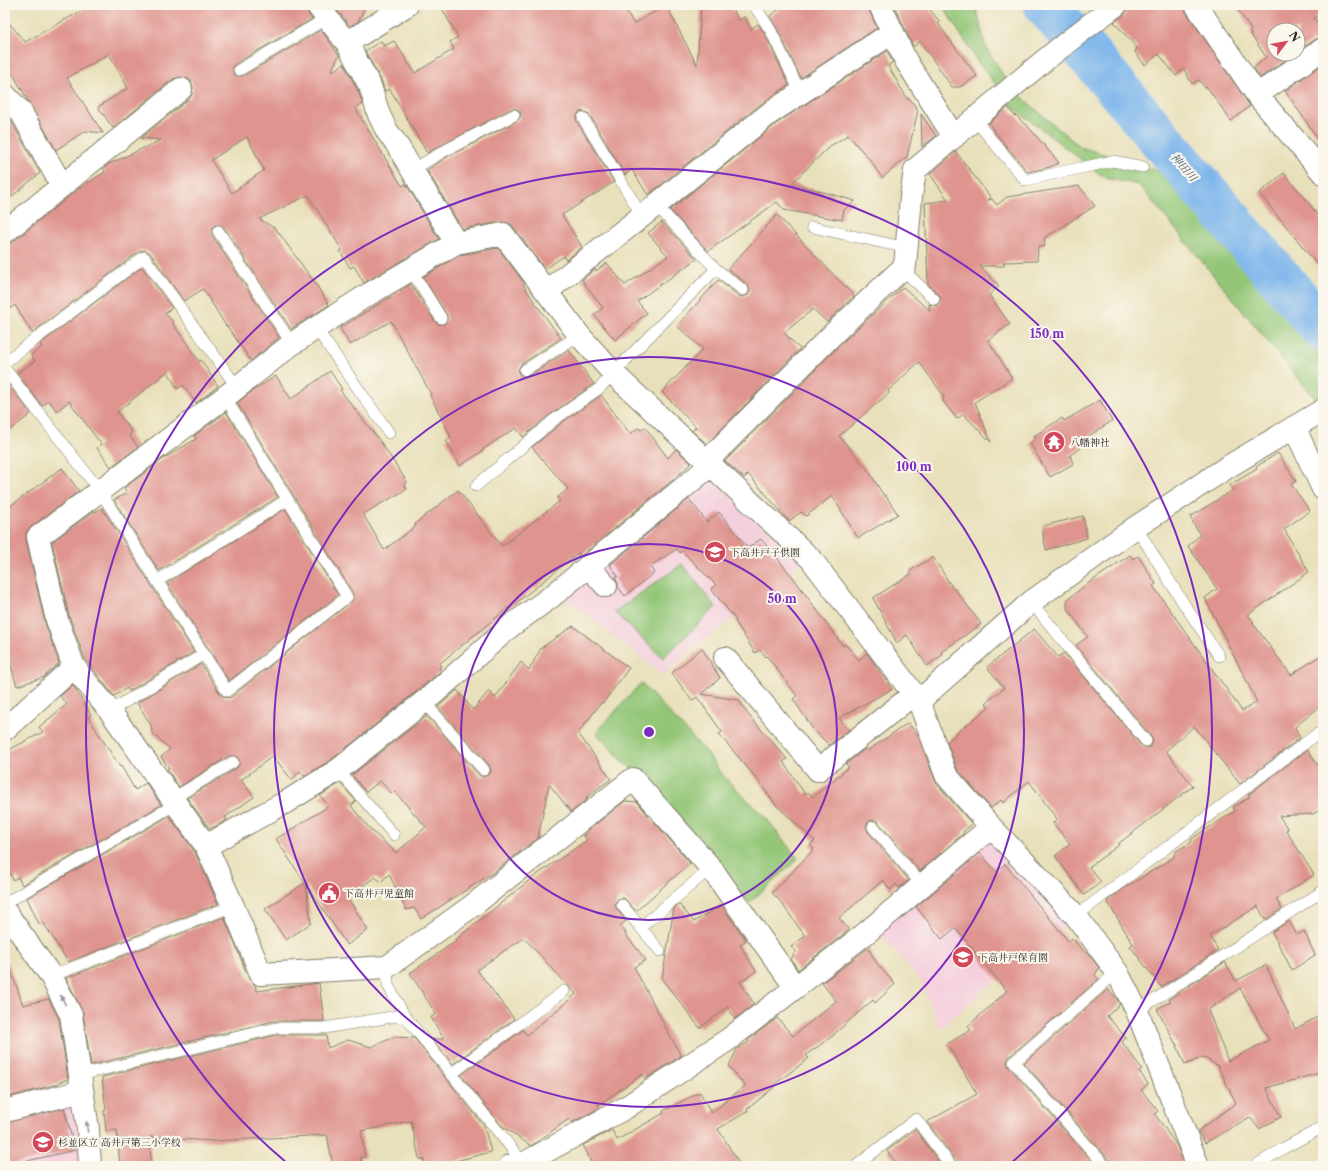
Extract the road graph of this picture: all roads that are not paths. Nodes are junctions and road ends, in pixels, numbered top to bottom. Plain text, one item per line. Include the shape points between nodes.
1 (407, 5) edge
2 (754, 5) edge
3 (880, 5) edge
4 (1116, 5) edge
5 (1196, 5) edge
6 (322, 11) edge
7 (893, 32) junction
8 (347, 43) junction
9 (1323, 49) edge
10 (239, 70) dead end
11 (181, 89) dead end
12 (800, 92) junction
13 (5, 95) edge
14 (1258, 96) junction
15 (514, 115) dead end
16 (583, 118) dead end
17 (975, 120) junction
18 (954, 137) junction
19 (1143, 167) dead end
20 (412, 170) junction
21 (1323, 173) edge
22 (62, 186) junction
23 (649, 211) junction
24 (812, 226) dead end
25 (218, 231) dead end
26 (5, 232) edge
27 (456, 244) junction
28 (907, 248) junction
29 (716, 269) junction
30 (902, 269) junction
31 (411, 270) junction
32 (743, 290) dead end
33 (547, 291) junction
34 (934, 300) dead end
35 (441, 318) dead end
36 (316, 328) junction
37 (580, 335) junction
38 (292, 344) junction
39 (5, 362) edge
40 (5, 369) edge
41 (526, 370) dead end
42 (613, 373) junction
43 (231, 392) junction
44 (1323, 410) edge
45 (1294, 427) junction
46 (389, 433) dead end
47 (711, 465) junction
48 (476, 486) dead end
49 (1323, 489) edge
50 (100, 491) junction
51 (287, 500) junction
52 (1136, 527) junction
53 (588, 566) junction
54 (158, 582) junction
55 (606, 586) dead end
56 (1031, 602) junction
57 (204, 654) junction
58 (1219, 656) dead end
59 (725, 658) dead end
60 (74, 667) junction
61 (916, 698) junction
62 (424, 702) junction
63 (110, 711) junction
64 (5, 729) edge
65 (1146, 741) dead end
66 (1323, 742) edge
67 (233, 762) dead end
68 (338, 770) junction
69 (484, 770) dead end
70 (174, 802) junction
71 (873, 827) dead end
72 (990, 827) junction
73 (394, 835) dead end
74 (206, 846) junction
75 (711, 868) junction
76 (922, 885) junction
77 (1323, 891) edge
78 (5, 903) edge
79 (622, 905) dead end
80 (232, 906) junction
81 (5, 911) edge
82 (1076, 916) junction
83 (641, 927) junction
84 (660, 951) dead end
85 (387, 967) junction
86 (1117, 972) junction
87 (51, 976) junction
88 (795, 988) junction
89 (564, 991) dead end
90 (1136, 1011) junction
91 (404, 1015) junction
92 (451, 1074) junction
93 (81, 1083) junction
94 (5, 1111) edge
95 (1323, 1127) edge
96 (520, 1165) edge
97 (90, 1166) edge
98 (856, 1166) edge
99 (951, 1166) edge
100 (1105, 1166) edge
101 (1198, 1166) edge
102 (1255, 1166) edge

1 - 8 street
2 - 12 lane
3 - 7 street
4 - 17 street
5 - 14 street
6 - 8 street
6 - 10 lane
7 - 12 street
7 - 18 street via 906,61
8 - 20 street via 370,86 379,115
9 - 14 street
11 - 22 street
12 - 23 street via 770,113
13 - 22 street via 20,112
14 - 21 street
15 - 20 lane
16 - 23 lane
17 - 18 street
17 - 19 lane via 1025,180 1113,161
18 - 28 street via 915,170
20 - 27 street
22 - 26 street
23 - 29 lane
23 - 33 street
24 - 28 lane
25 - 38 lane
27 - 31 street
27 - 33 street via 503,234
28 - 30 street via 905,266
29 - 32 lane
29 - 42 lane
30 - 34 lane
30 - 47 street via 837,330 713,455
31 - 35 lane
31 - 36 street
33 - 37 street
36 - 38 street
36 - 46 lane
37 - 41 lane
37 - 42 street
38 - 43 street
39 - 43 lane via 144,257
40 - 50 lane
42 - 47 street
42 - 48 lane via 600,388 555,419
43 - 50 street
43 - 51 lane
44 - 45 street
45 - 49 street
45 - 52 street
47 - 53 street
47 - 61 street via 811,559
50 - 54 lane
50 - 60 street via 38,537 57,620
51 - 54 lane
51 - 57 lane via 347,597 227,691
52 - 56 street
52 - 58 lane
53 - 55 street
53 - 62 street via 512,625
54 - 57 lane
56 - 61 street
56 - 65 lane
57 - 63 lane
59 - 61 street via 818,770
60 - 63 street
60 - 64 street
61 - 72 street via 946,775
62 - 68 street
62 - 69 lane
63 - 70 street
66 - 82 lane via 1317,734
67 - 70 lane
68 - 73 lane
68 - 74 street
70 - 74 street
70 - 78 lane
71 - 76 lane
72 - 76 street
72 - 82 street
74 - 80 street
75 - 83 lane
75 - 85 street via 633,779 472,906
75 - 88 street
76 - 88 street via 866,933
77 - 90 lane
79 - 83 lane
80 - 85 street via 261,974
80 - 87 lane
81 - 87 street
82 - 86 street
83 - 84 lane
85 - 91 lane via 388,985
86 - 90 street
86 - 100 lane via 1014,1062
93 -> 87 street via 71,1015
88 - 96 street via 729,1039 625,1108
89 - 92 lane
90 - 101 street
91 - 92 lane
91 - 93 lane via 324,1028 276,1028
92 - 96 lane
93 - 94 street
97 -> 93 street via 88,1129
95 - 102 lane
98 - 99 lane via 916,1119

